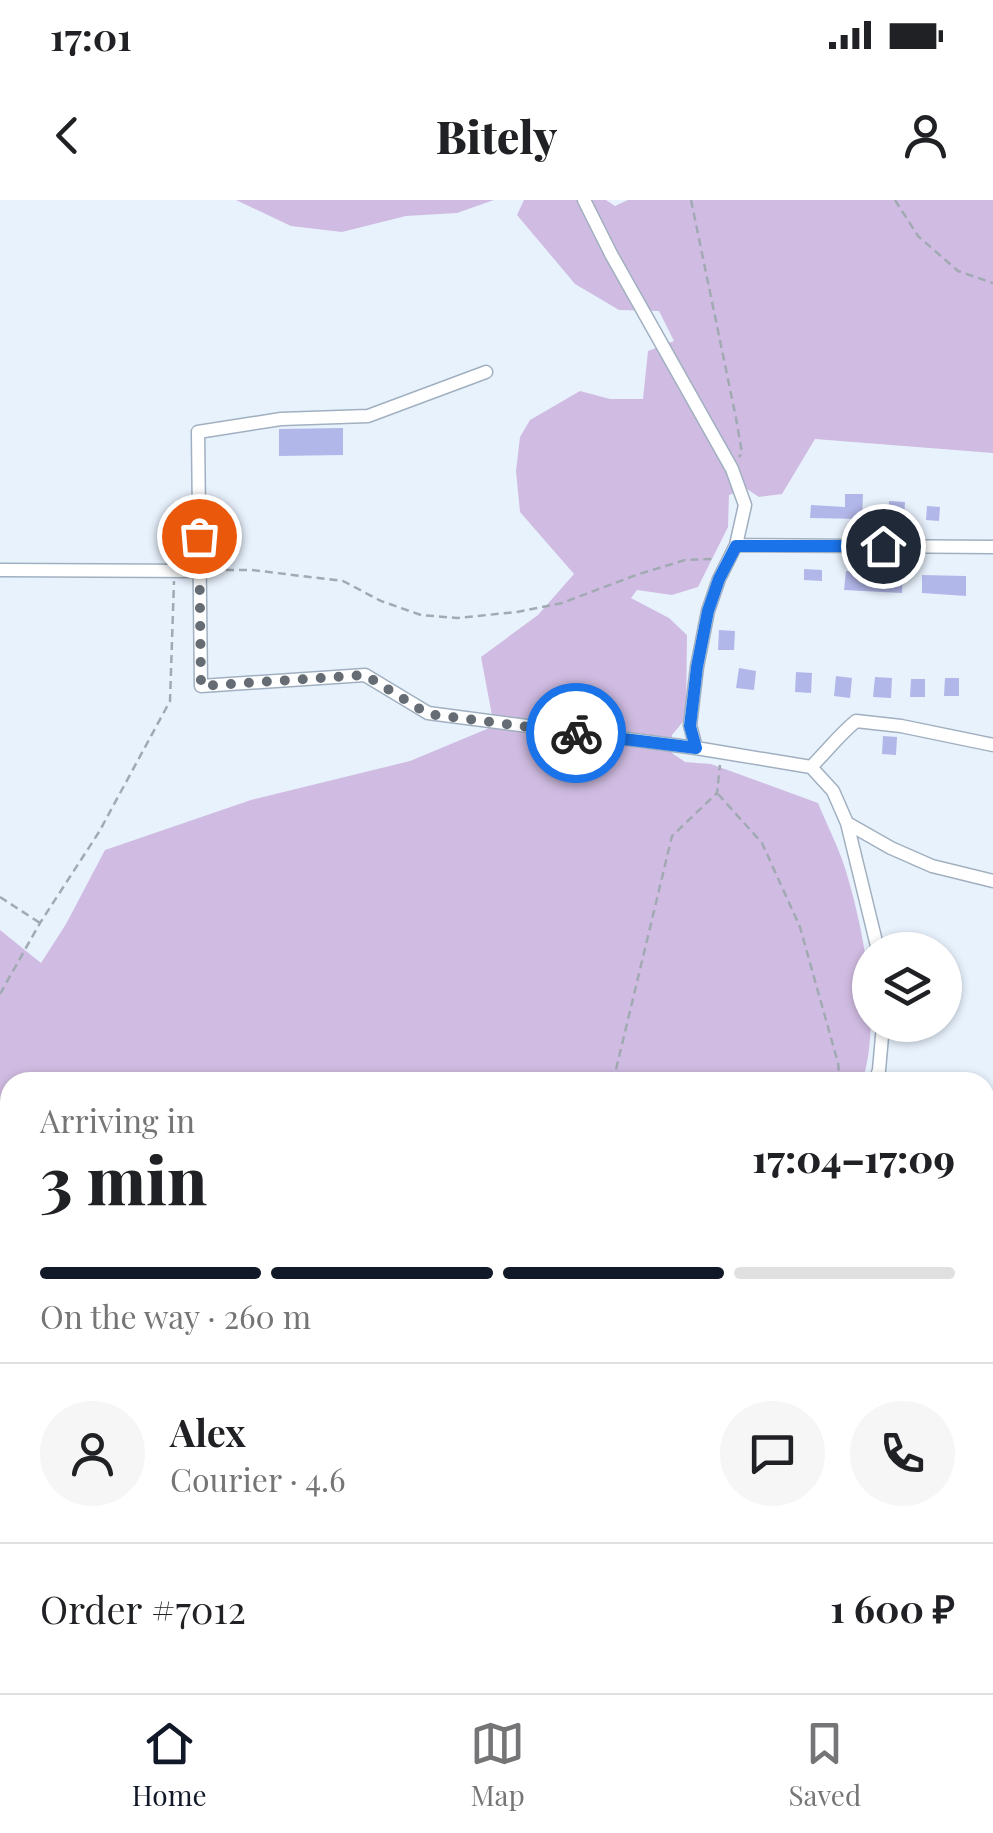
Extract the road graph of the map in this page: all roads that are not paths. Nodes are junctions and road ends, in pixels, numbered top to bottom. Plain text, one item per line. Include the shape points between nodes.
1 (584, 200) edge
2 (486, 372) dead end
3 (993, 547) edge
4 (733, 552) junction
5 (0, 570) edge
6 (199, 571) junction
7 (993, 745) edge
8 (696, 748) junction
9 (812, 767) junction
10 (847, 823) junction
11 (993, 882) edge
12 (874, 932) edge
13 (882, 1042) edge
14 (878, 1072) edge

1 - 4 street via 732,469 746,505
2 - 6 street via 368,416 281,419 198,432
3 - 4 street
4 - 8 street via 708,611 697,667 690,726
5 - 6 street
6 - 8 street via 201,686 365,675 428,714
7 - 9 street via 856,721
8 - 9 street
9 - 10 street via 834,792
10 - 11 street via 932,866
10 - 12 street
13 - 14 street

